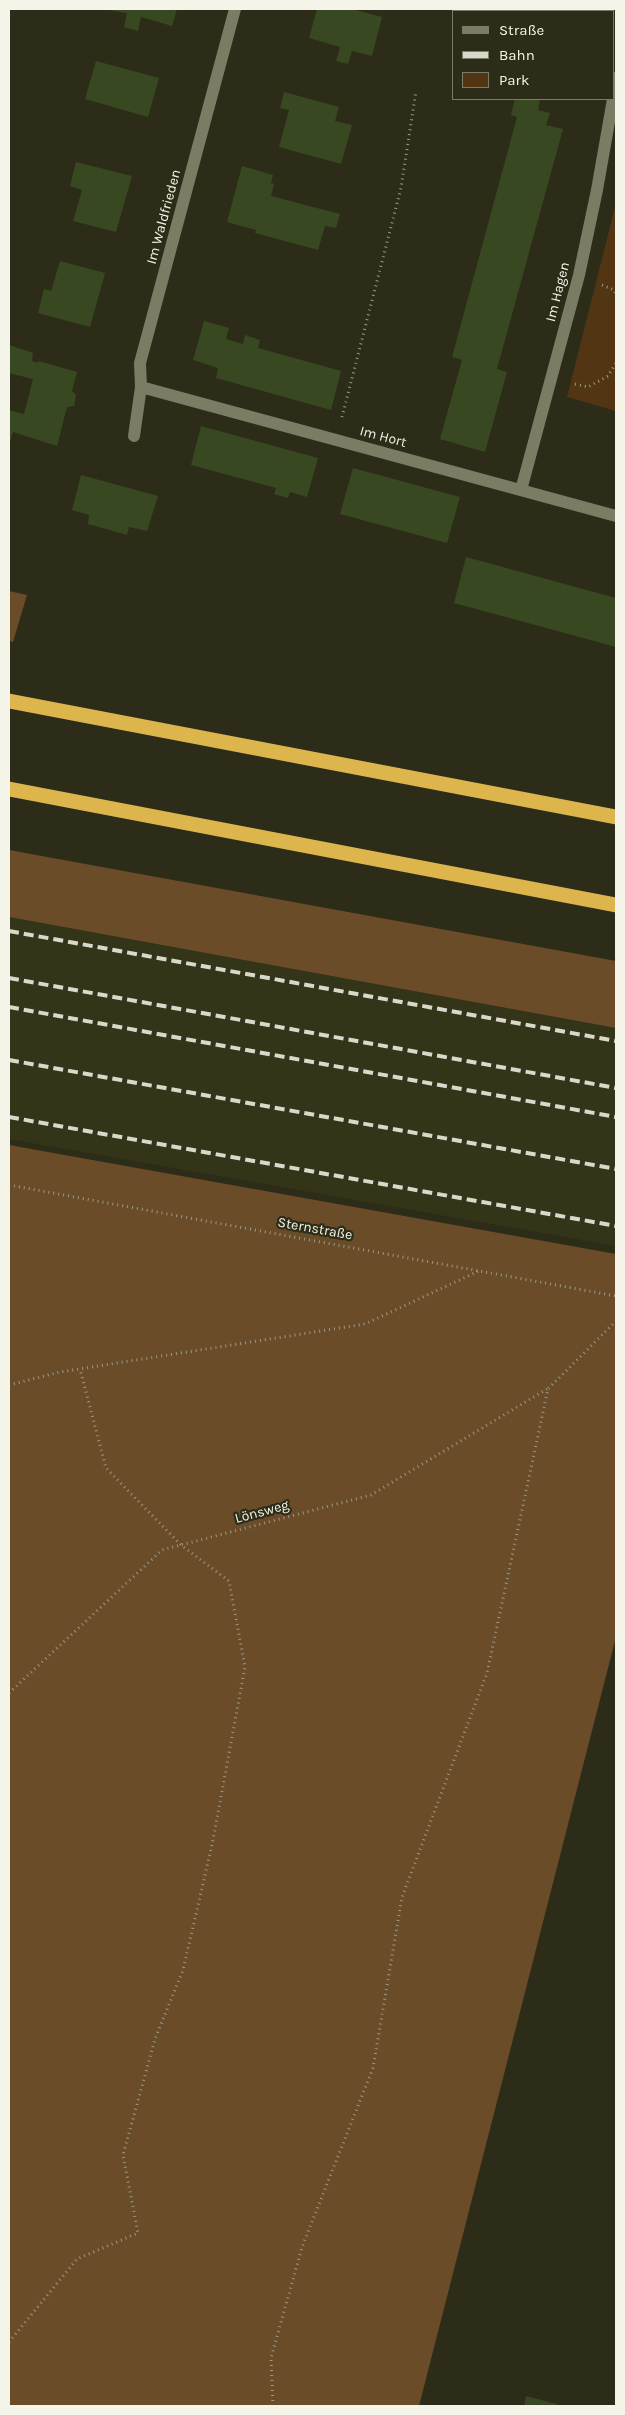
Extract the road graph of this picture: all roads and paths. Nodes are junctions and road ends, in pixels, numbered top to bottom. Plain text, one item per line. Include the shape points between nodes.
1 (235, 9) edge
2 (416, 91) dead end
3 (613, 100) edge
4 (616, 363) edge
5 (551, 379) junction
6 (141, 387) junction
7 (134, 436) dead end
8 (337, 440) junction
9 (521, 490) junction
10 (616, 516) edge
11 (9, 701) edge
12 (9, 789) edge
13 (616, 817) edge
14 (616, 906) edge
15 (9, 1185) edge
16 (482, 1270) junction
17 (616, 1296) edge
18 (616, 1321) edge
19 (80, 1368) junction
20 (9, 1385) edge
21 (548, 1389) junction
22 (181, 1545) junction
23 (9, 1693) edge
24 (9, 2342) edge
25 (273, 2406) edge

1 - 6 street, Im Waldfrieden via 140,363
2 - 8 path via 401,188
3 - 5 street, Im Hagen via 581,265
4 - 5 path via 608,376 588,387
5 - 9 street, Im Hagen
6 - 7 street, Im Waldfrieden
6 - 8 street, Im Hort
8 - 9 street, Im Hort
9 - 10 street, Im Hort
11 - 13 highway
12 - 14 highway
15 - 16 path, Sternstraße
16 - 17 path, Sternstraße
16 - 19 path via 365,1324
18 - 21 path, Lönsweg
19 - 20 path
19 - 22 path via 106,1468
21 - 22 path, Lönsweg via 371,1495
21 - 25 path via 487,1673 402,1896 373,2068 302,2246 271,2358
22 - 23 path, Lönsweg via 162,1550
22 - 24 path via 229,1581 245,1667 212,1845 183,1970 155,2039 123,2156 138,2233 77,2259

